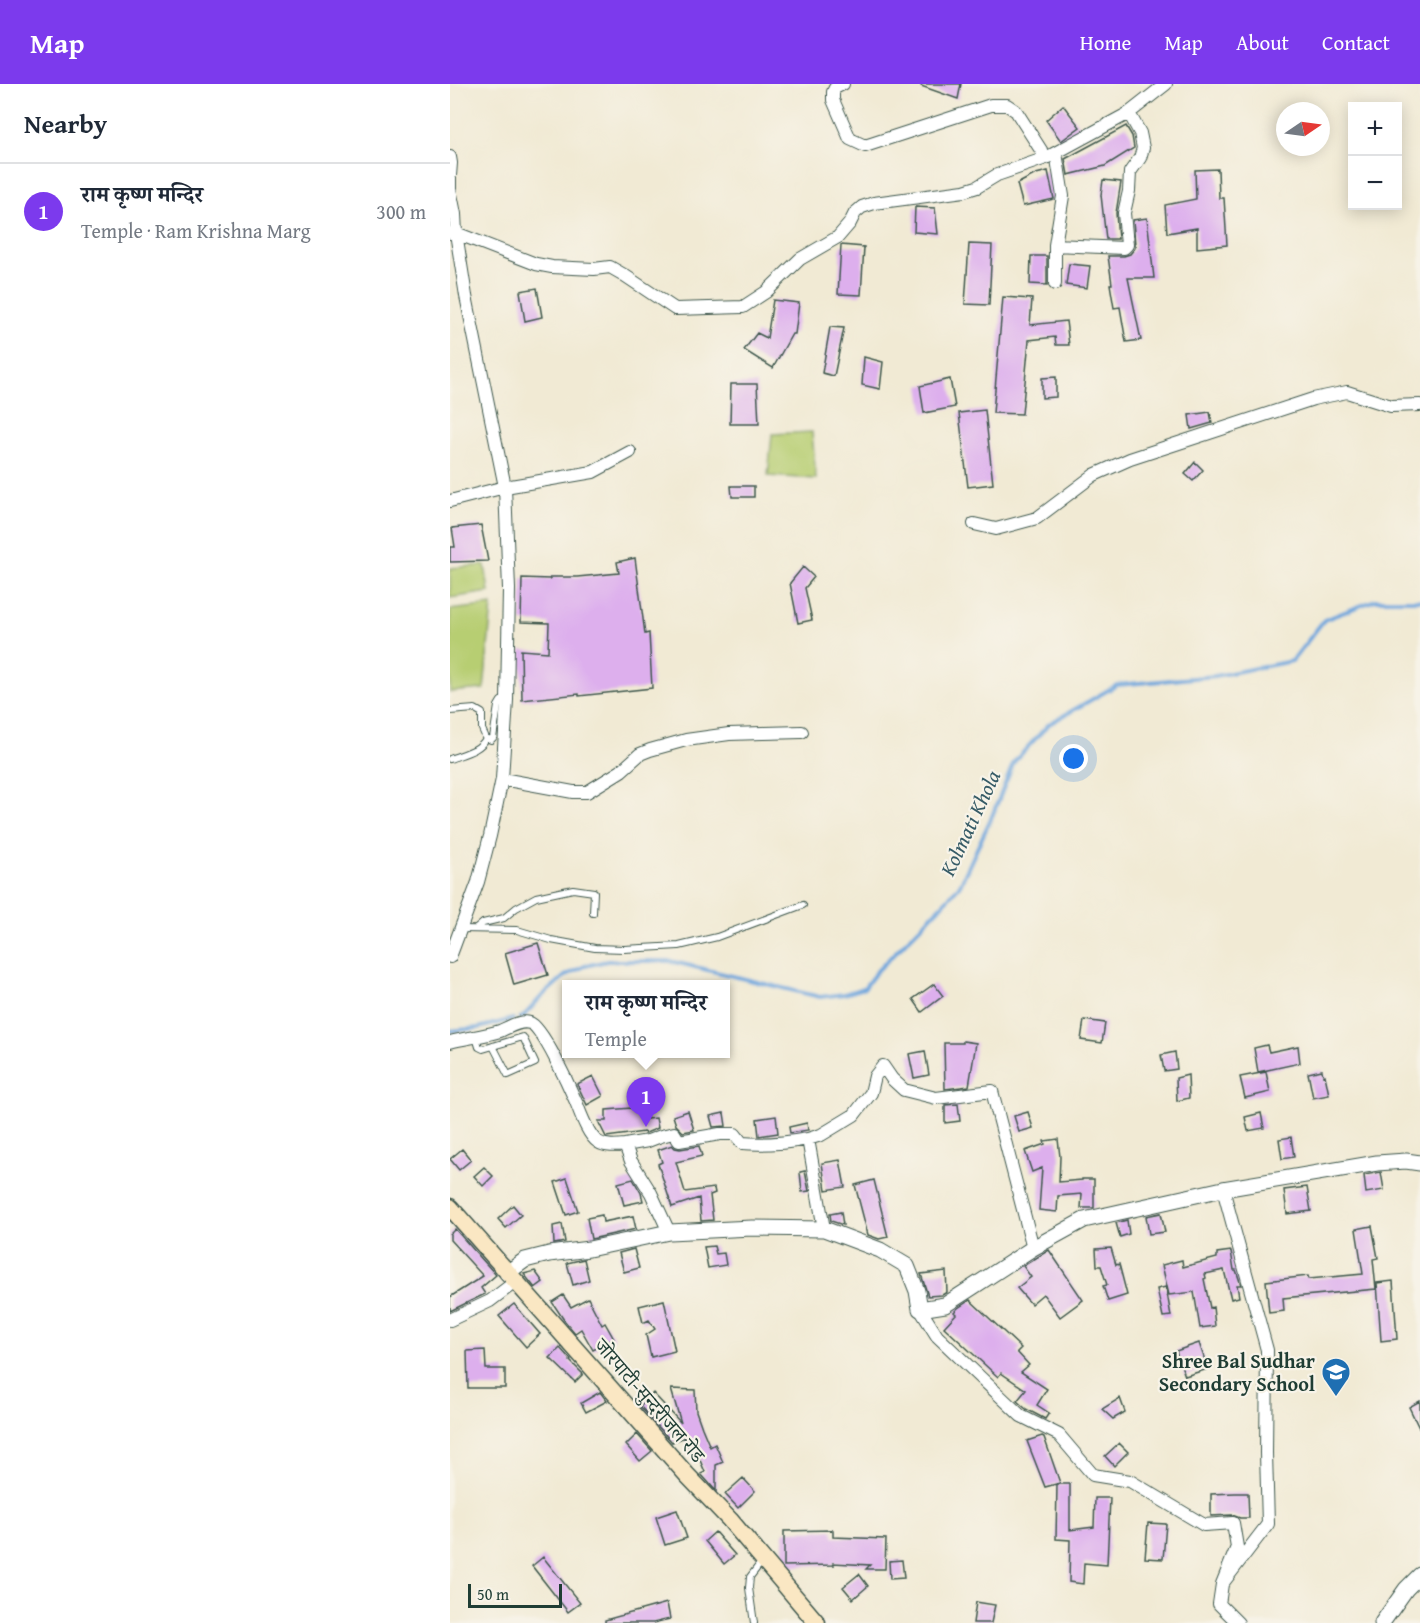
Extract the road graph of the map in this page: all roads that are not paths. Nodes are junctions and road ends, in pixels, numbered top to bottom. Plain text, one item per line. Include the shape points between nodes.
1 (843, 84) edge
2 (1166, 84) edge
3 (1130, 113) junction
4 (1051, 156) junction
5 (450, 157) edge
6 (450, 177) edge
7 (453, 233) edge
8 (1055, 245) junction
9 (1055, 284) dead end
10 (1420, 405) edge
11 (630, 452) dead end
12 (505, 487) junction
13 (450, 501) edge
14 (974, 524) dead end
15 (507, 700) junction
16 (450, 711) edge
17 (802, 732) dead end
18 (486, 738) junction
19 (450, 759) edge
20 (502, 778) junction
21 (803, 905) dead end
22 (593, 913) dead end
23 (460, 929) junction
24 (476, 929) junction
25 (450, 957) edge
26 (476, 1036) junction
27 (450, 1042) edge
28 (493, 1046) junction
29 (808, 1139) junction
30 (625, 1145) junction
31 (1420, 1163) edge
32 (1223, 1189) junction
33 (450, 1207) edge
34 (824, 1229) junction
35 (669, 1232) junction
36 (1033, 1248) junction
37 (511, 1277) junction
38 (920, 1309) junction
39 (450, 1320) edge
40 (764, 1560) junction
41 (1420, 1575) edge
42 (1222, 1584) junction
43 (754, 1623) edge
44 (817, 1623) edge
45 (1238, 1623) edge
46 (1382, 1623) edge

1 - 4 street via 835,88 833,100 849,139 855,143 865,146 990,105 1007,105
2 - 3 street
3 - 4 street
3 - 8 street via 1143,148 1130,172 1124,213 1127,245
4 - 7 street via 964,191 862,207 838,237 800,260 766,292 743,307 675,309 610,267 536,264
4 - 8 street via 1063,196
5 - 6 street
6 - 7 street via 455,214
7 - 12 street
8 - 9 street
10 - 14 street via 1391,406 1347,392 1313,399 1130,459 1094,475 1037,518 996,529
11 - 12 street via 593,472
12 - 13 street
12 - 15 street via 509,589
15 - 18 lane via 498,706 493,738
15 - 20 street
16 - 18 lane via 475,709 482,713
17 - 20 street via 729,734 650,750 588,792
18 - 19 lane via 473,751
20 - 23 street via 478,882
21 - 24 lane via 717,937 679,946 595,948 517,930
22 - 24 lane via 594,892 573,889 536,897 504,918 483,923
23 - 24 lane
23 - 25 street
26 - 27 street
26 - 28 lane via 479,1047
26 - 30 street via 518,1023 535,1024 597,1141
28 - 28 lane via 523,1037 535,1063 508,1075
29 - 30 street via 758,1144 742,1143 735,1134 720,1134 679,1141 674,1133
29 - 34 street
29 - 36 street via 854,1114 871,1093 875,1076 883,1066 904,1090 936,1098 992,1091
30 - 35 street
31 - 32 street via 1377,1163
32 - 36 street via 1084,1220
32 - 42 street via 1267,1350 1268,1524
33 - 37 main road, जोरपाटी-सुन्दरीजल रोड
34 - 35 street
34 - 38 street via 880,1250 907,1266
35 - 37 street via 525,1260
36 - 38 street via 945,1305
37 - 39 street via 490,1301
37 - 40 main road, जोरपाटी-सुन्दरीजल रोड
38 - 42 street via 945,1344 1021,1416 1059,1435 1093,1475 1130,1481 1204,1525 1233,1523 1237,1547
40 - 43 lane via 750,1577
40 - 44 main road, जोरपाटी-सुन्दरीजल रोड
41 - 46 street
42 - 45 street via 1219,1604

